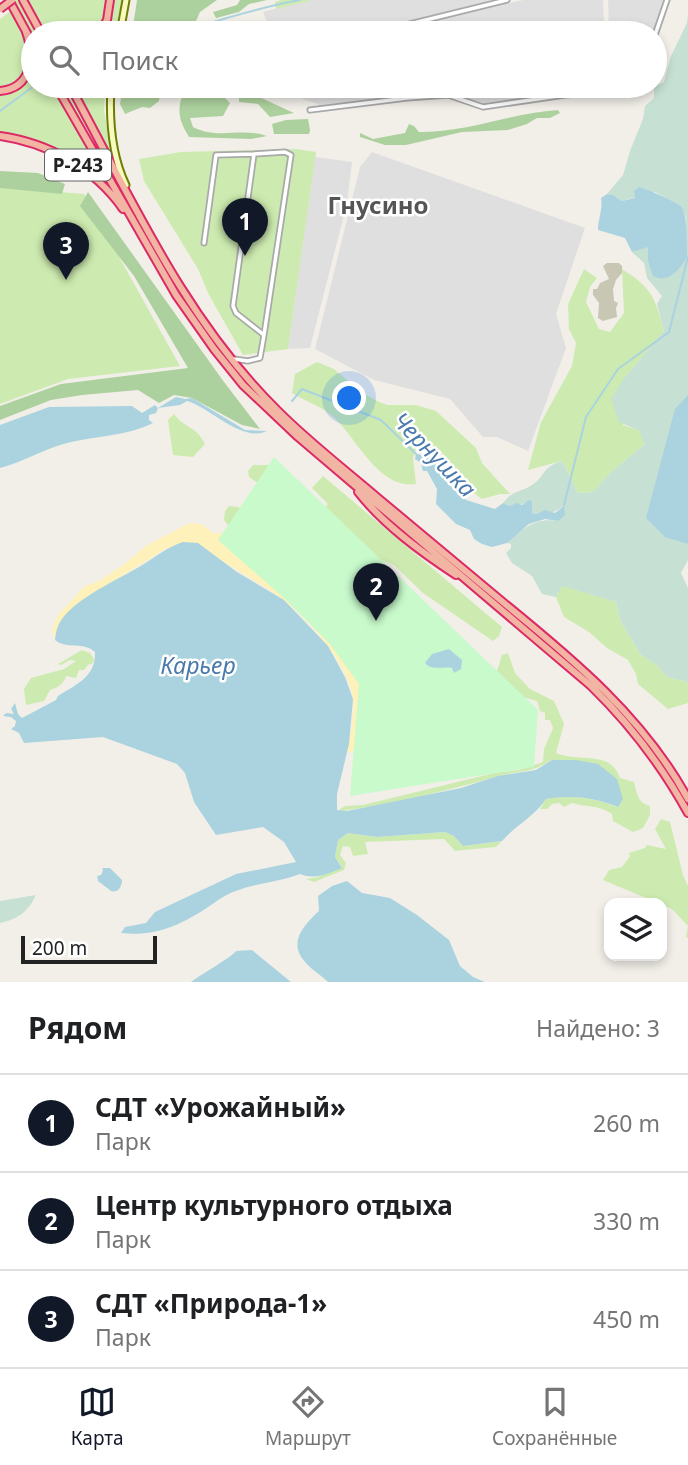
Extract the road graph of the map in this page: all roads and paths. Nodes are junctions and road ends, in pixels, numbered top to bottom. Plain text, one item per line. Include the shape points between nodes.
1 (10, 0) edge
2 (23, 0) edge
3 (110, 0) edge
4 (126, 0) edge
5 (507, 0) edge
6 (667, 0) edge
7 (0, 9) edge
8 (34, 21) edge
9 (106, 21) edge
10 (122, 21) edge
11 (422, 21) edge
12 (660, 21) edge
13 (21, 22) edge
14 (21, 82) edge
15 (0, 91) edge
16 (63, 98) edge
17 (76, 98) edge
18 (111, 98) edge
19 (400, 98) edge
20 (457, 98) edge
21 (544, 98) edge
22 (310, 110) dead end
23 (0, 136) edge
24 (254, 154) junction
25 (142, 220) junction
26 (135, 225) junction
27 (204, 243) dead end
28 (264, 335) junction
29 (229, 356) junction
30 (688, 799) edge
31 (688, 813) edge

1 - 7 highway, bridge
1 - 13 highway
2 - 8 highway
3 - 9 highway
4 - 10 main road
5 - 11 street
6 - 12 street
14 - 15 highway
16 - 26 highway, Р-243
17 - 25 highway, Р-243
18 - 25 main road, Р-243 via 115,156
19 - 22 street
20 - 21 street via 483,107
23 - 26 highway, Р-243 via 69,159 108,191
24 - 27 street via 216,155
24 - 28 street via 233,306
24 - 28 street via 291,155
25 - 29 highway via 181,289
26 - 31 highway via 189,315 229,368 276,418 572,667 659,764
28 - 29 street via 260,358 240,361
29 - 30 highway via 302,433 612,696

